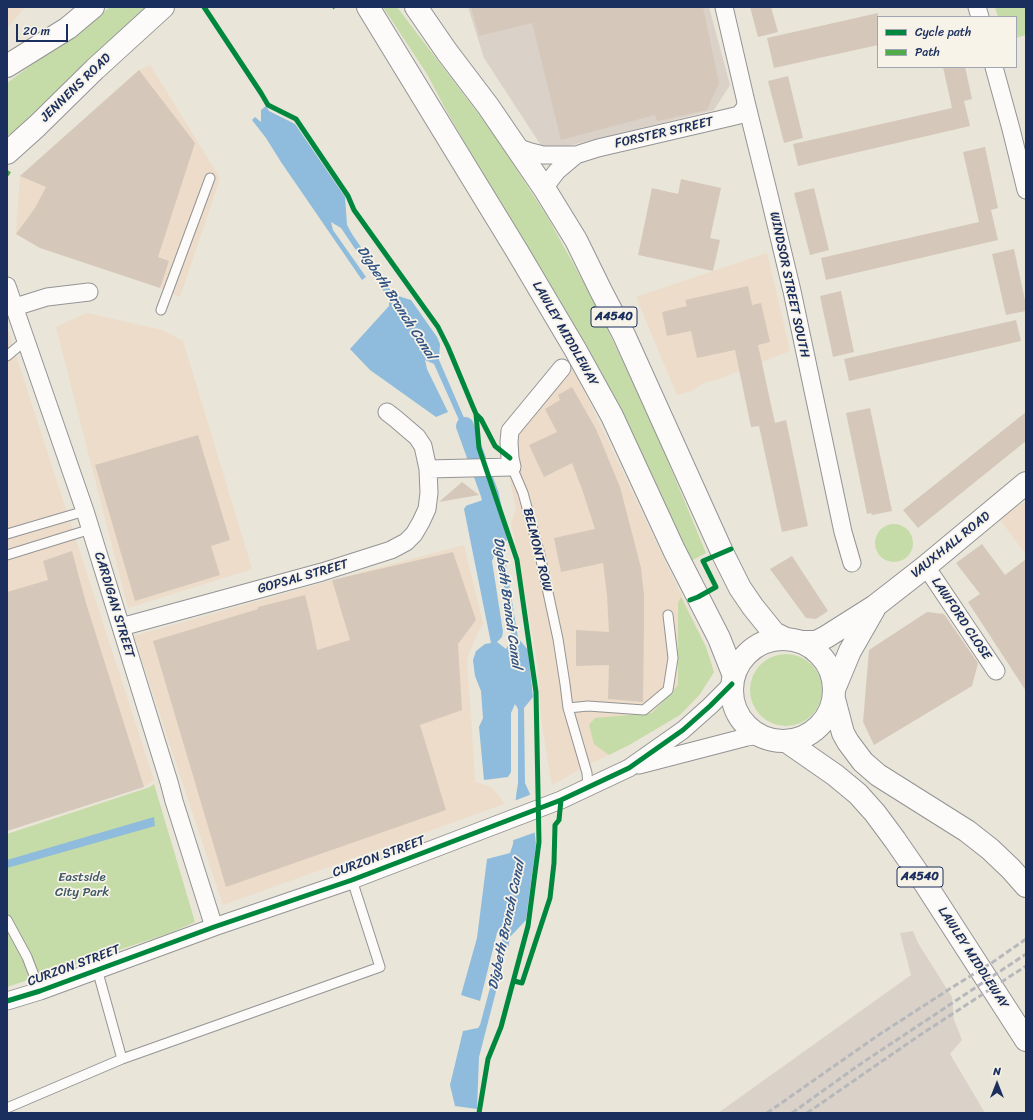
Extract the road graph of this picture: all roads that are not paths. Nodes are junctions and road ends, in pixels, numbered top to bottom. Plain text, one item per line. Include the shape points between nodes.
1 (93, 7) edge
2 (163, 7) edge
3 (368, 7) edge
4 (416, 7) edge
5 (724, 7) edge
6 (7, 66) edge
7 (994, 68) edge
8 (746, 102) junction
9 (516, 147) junction
10 (7, 153) edge
11 (576, 154) junction
12 (210, 178) dead end
13 (544, 188) junction
14 (1026, 190) edge
15 (7, 286) edge
16 (89, 292) dead end
17 (15, 307) junction
18 (161, 310) dead end
19 (26, 340) junction
20 (7, 356) edge
21 (562, 368) dead end
22 (387, 412) dead end
23 (512, 466) junction
24 (428, 469) junction
25 (1026, 483) edge
26 (85, 511) junction
27 (91, 529) junction
28 (7, 534) edge
29 (7, 556) edge
30 (852, 563) dead end
31 (925, 568) junction
32 (875, 606) junction
33 (668, 615) dead end
34 (121, 627) junction
35 (794, 640) junction
36 (996, 671) dead end
37 (733, 680) junction
38 (834, 693) junction
39 (568, 708) junction
40 (759, 735) junction
41 (786, 741) junction
42 (629, 768) junction
43 (588, 788) junction
44 (352, 880) junction
45 (1026, 886) edge
46 (7, 920) edge
47 (214, 927) junction
48 (97, 969) junction
49 (40, 991) junction
50 (7, 1002) edge
51 (1026, 1040) edge
52 (122, 1059) junction
53 (7, 1108) edge

1 - 6 main road
2 - 10 main road, JENNENS ROAD
3 - 37 main road, LAWLEY MIDDLEWAY / A4540 via 521,257 612,416 674,550 719,638
4 - 9 main road, A4540
5 - 8 street, WINDSOR STREET SOUTH
7 - 14 street
8 - 11 street, FORSTER STREET via 745,108 731,117
8 - 30 street, WINDSOR STREET SOUTH via 790,284 845,541
9 - 11 street, FORSTER STREET via 543,154
9 - 13 main road, A4540
11 - 13 street, FORSTER STREET via 557,171
12 - 18 lane
13 - 35 main road, A4540 via 576,240 624,334 740,588 774,633
15 - 17 street, CARDIGAN STREET
16 - 17 street via 47,297
17 - 19 street, CARDIGAN STREET
19 - 20 lane
19 - 26 street, CARDIGAN STREET
21 - 23 street via 510,431
22 - 24 street via 423,446
23 - 24 street
23 - 39 lane, BELMONT ROW via 523,493 540,555 558,639
24 - 34 street, GOPSAL STREET via 429,493 421,522 406,542 391,550 322,572
25 - 31 main road, VAUXHALL ROAD
26 - 27 street, CARDIGAN STREET
26 - 28 lane
27 - 29 lane
27 - 34 street, CARDIGAN STREET
31 - 32 main road, VAUXHALL ROAD
31 - 36 street, LAWFORD CLOSE
32 - 35 main road, VAUXHALL ROAD via 816,642
32 - 38 main road, VAUXHALL ROAD via 850,652
33 - 39 lane via 673,658 668,690 644,710 588,706
34 - 47 street, CARDIGAN STREET
35 - 37 main road via 769,640 753,648 741,660
35 - 38 main road, A4540 via 814,649 825,659 833,677
37 - 40 main road, A4540 via 732,696 735,708 749,728
37 - 42 street, CURZON STREET via 710,706 682,730
38 - 41 main road, A4540 via 830,712 822,723 812,733 800,739
38 - 45 main road, A4540 via 843,733 863,762 878,775 967,831 990,849
39 - 43 lane, BELMONT ROW via 587,773
40 - 41 main road, A4540 via 772,740
40 - 42 street, CURZON STREET
41 - 51 main road, LAWLEY MIDDLEWAY / A4540 via 835,774 875,812 926,885
42 - 43 street, CURZON STREET
43 - 44 street, CURZON STREET via 504,823
44 - 47 street, CURZON STREET
44 - 52 lane via 380,967
46 - 49 lane via 27,957
47 - 48 street, CURZON STREET
48 - 49 street, CURZON STREET
48 - 52 lane
49 - 50 street, CURZON STREET
52 - 53 lane

